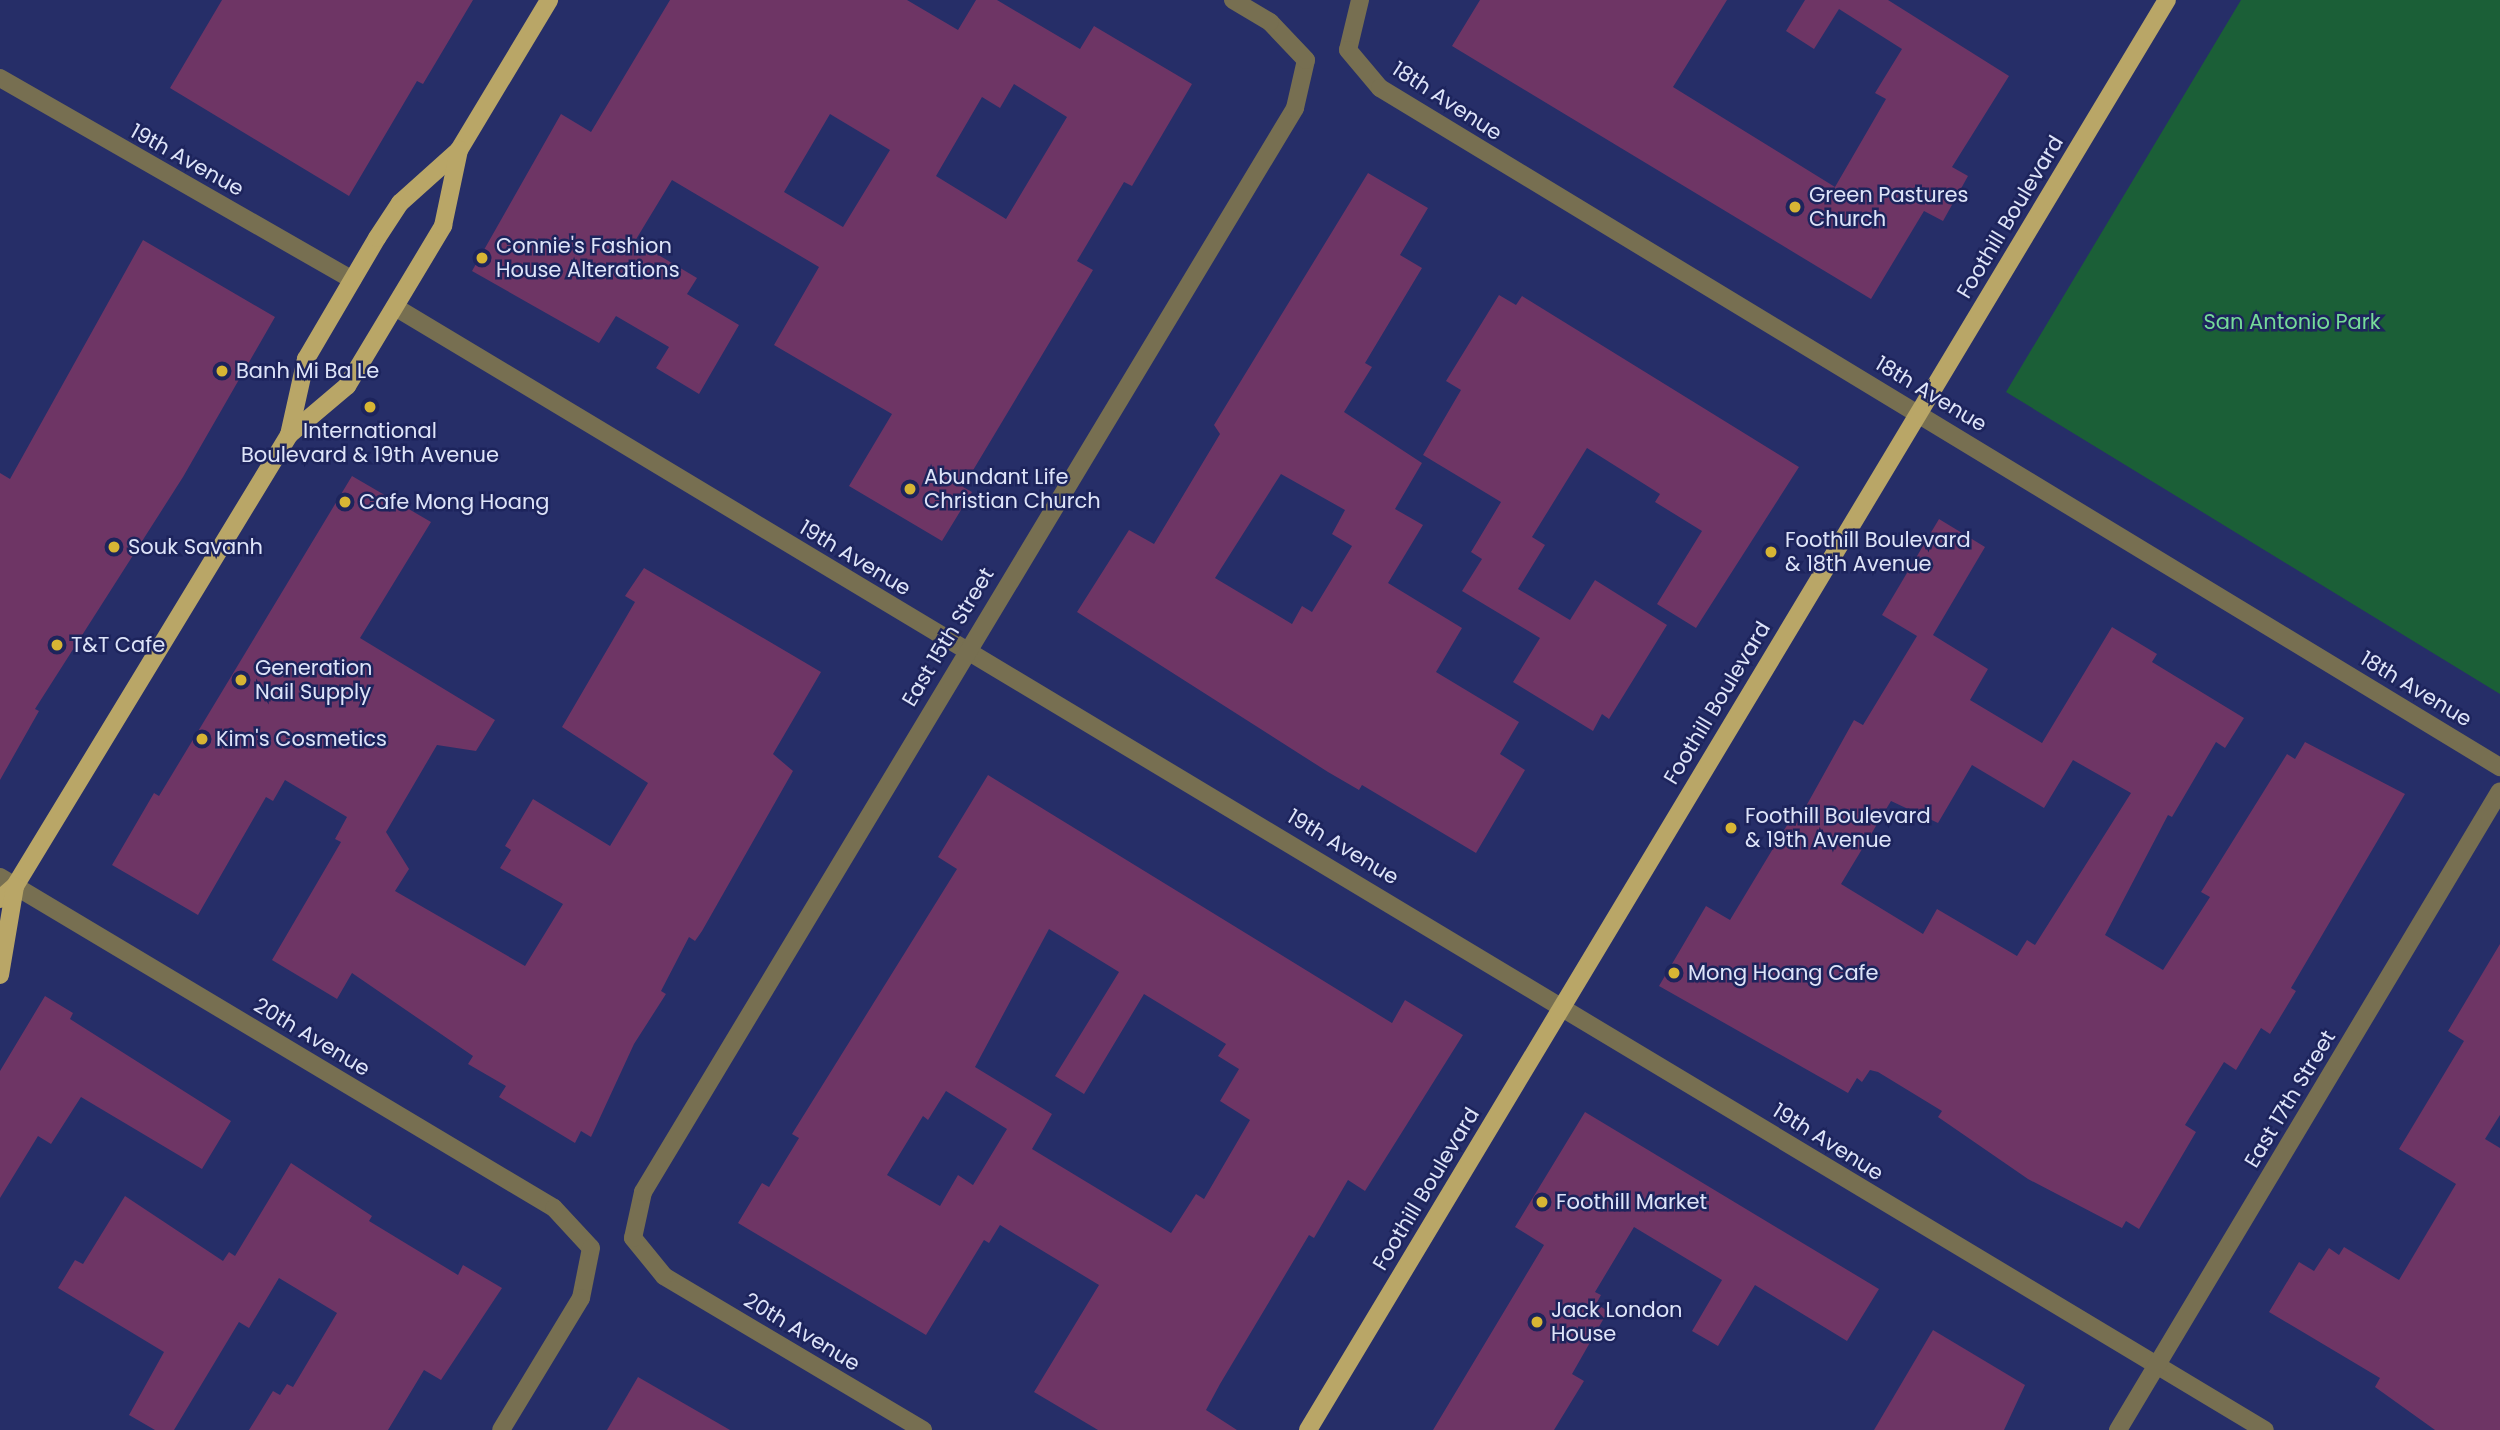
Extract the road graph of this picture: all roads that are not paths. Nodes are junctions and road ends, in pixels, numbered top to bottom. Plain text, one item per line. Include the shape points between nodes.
1 (549, 0) edge
2 (1233, 0) edge
3 (1360, 0) edge
4 (2167, 0) edge
5 (0, 78) edge
6 (459, 150) junction
7 (352, 281) junction
8 (395, 307) junction
9 (1919, 413) junction
10 (289, 435) junction
11 (966, 652) junction
12 (2500, 767) edge
13 (2500, 791) edge
14 (8, 882) edge
15 (0, 899) edge
16 (0, 975) edge
17 (1563, 1004) junction
18 (633, 1238) joint
19 (2157, 1365) junction
20 (501, 1430) edge
21 (923, 1430) edge
22 (1308, 1430) edge
23 (2118, 1430) edge
24 (2265, 1430) edge

1 - 6 main road
2 - 11 street, East 15th Street via 1270,22 1306,60 1295,108
3 - 9 street, 18th Avenue via 1348,50 1380,88
4 - 9 main road, Foothill Boulevard
5 - 7 street, 19th Avenue
6 - 7 main road via 400,203
6 - 8 main road via 443,226
7 - 10 main road via 306,359
8 - 10 main road via 347,386
8 - 11 street, 19th Avenue
9 - 12 street, 18th Avenue
9 - 17 main road, Foothill Boulevard
10 - 14 main road
11 - 17 street, 19th Avenue
11 - 18 street, East 15th Street via 643,1192
13 - 19 street, East 17th Street
14 - 15 main road
14 - 16 main road
14 - 20 street, 20th Avenue via 554,1208 591,1248 581,1298
17 - 19 street, 19th Avenue
17 - 22 main road, Foothill Boulevard
18 - 21 street, 20th Avenue via 664,1276
19 - 23 street, East 17th Street
19 - 24 street, 19th Avenue

